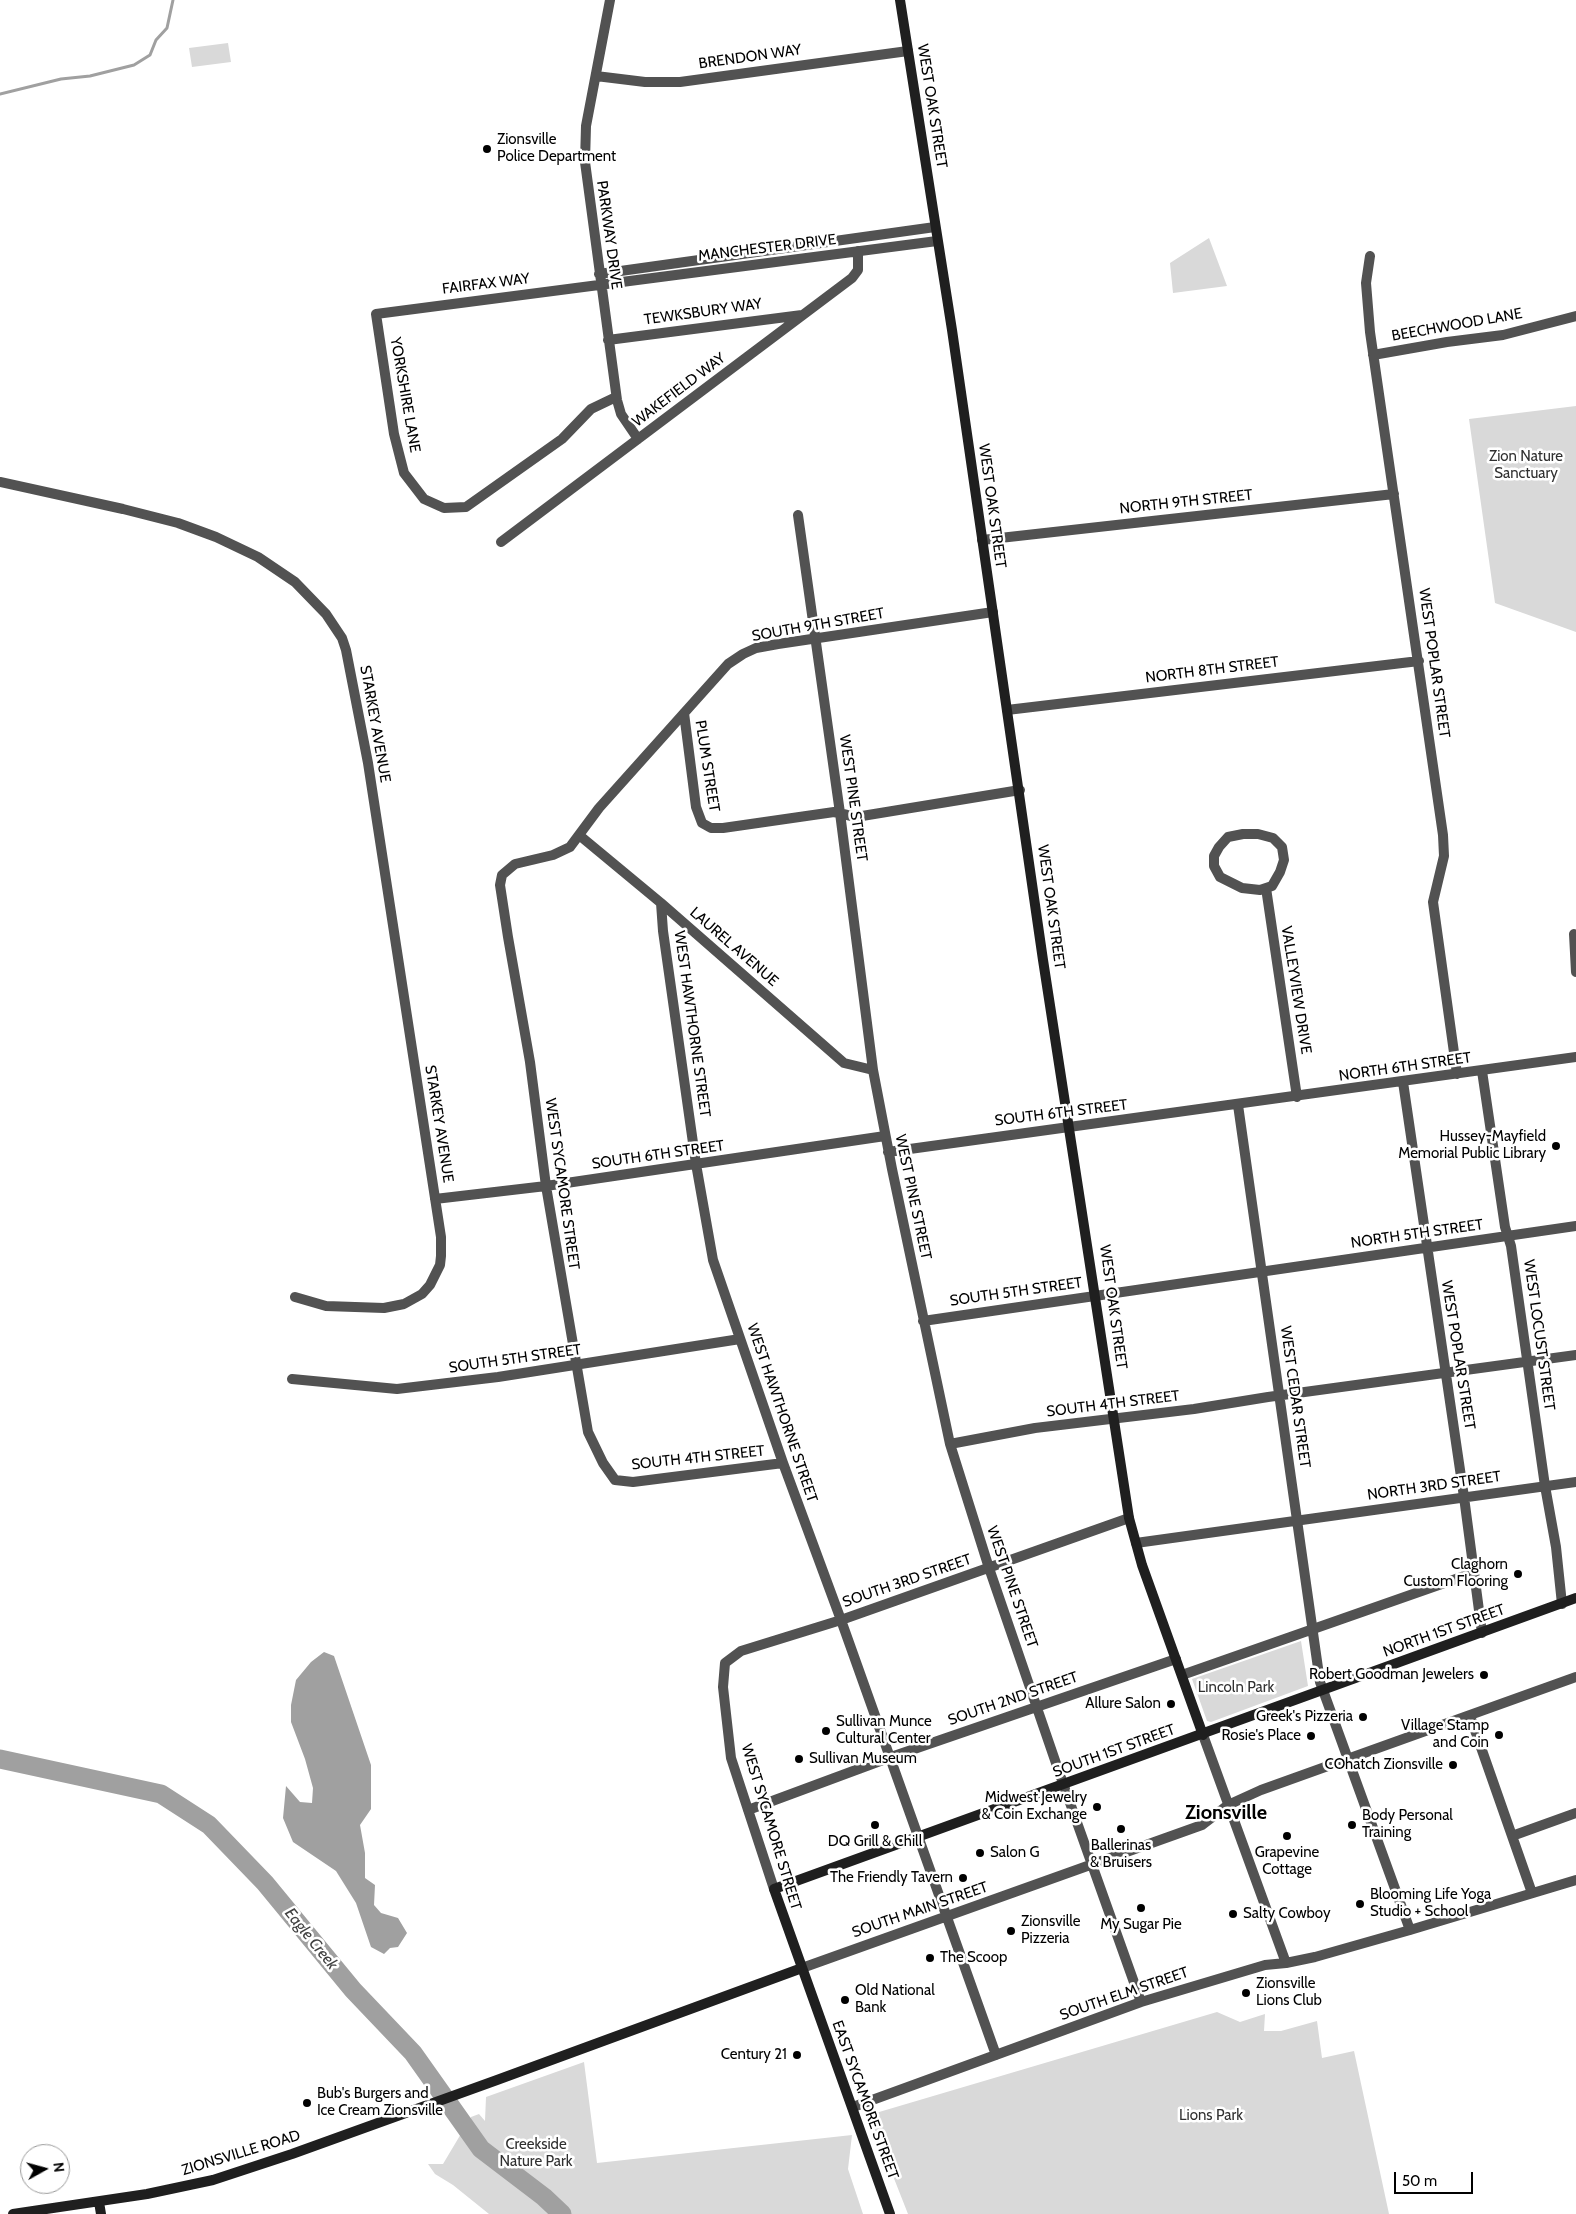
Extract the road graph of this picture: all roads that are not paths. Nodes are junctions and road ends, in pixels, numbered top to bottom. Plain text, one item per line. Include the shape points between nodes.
1 (610, 0) edge
2 (900, 0) edge
3 (908, 51) junction
4 (596, 76) junction
5 (935, 227) junction
6 (937, 241) junction
7 (858, 251) junction
8 (1370, 256) dead end
9 (600, 279) junction
10 (376, 314) joint
11 (802, 315) junction
12 (1576, 316) edge
13 (608, 340) junction
14 (1373, 354) junction
15 (616, 397) junction
16 (638, 440) junction
17 (0, 482) edge
18 (1394, 494) junction
19 (798, 514) dead end
20 (982, 540) junction
21 (501, 542) dead end
22 (993, 612) junction
23 (815, 640) junction
24 (1419, 661) junction
25 (1007, 710) junction
26 (684, 713) junction
27 (1020, 790) junction
28 (840, 813) junction
29 (579, 836) junction
30 (500, 884) joint
31 (1266, 888) junction
32 (661, 903) junction
33 (1574, 934) dead end
34 (1576, 972) edge
35 (1576, 1057) edge
36 (874, 1070) junction
37 (1482, 1071) junction
38 (1457, 1074) junction
39 (1403, 1082) junction
40 (1297, 1097) junction
41 (1238, 1106) junction
42 (1069, 1127) junction
43 (885, 1136) junction
44 (888, 1152) junction
45 (696, 1164) junction
46 (546, 1186) junction
47 (435, 1199) junction
48 (1576, 1226) edge
49 (1508, 1237) junction
50 (1427, 1248) junction
51 (1262, 1271) junction
52 (1096, 1296) junction
53 (296, 1297) dead end
54 (923, 1321) junction
55 (740, 1339) junction
56 (1576, 1355) edge
57 (1528, 1362) junction
58 (575, 1366) junction
59 (1446, 1373) junction
60 (292, 1379) dead end
61 (1280, 1395) junction
62 (1114, 1420) junction
63 (950, 1444) junction
64 (783, 1464) junction
65 (616, 1480) joint
66 (1576, 1482) edge
67 (1545, 1486) junction
68 (1464, 1497) junction
69 (1129, 1518) junction
70 (1296, 1520) junction
71 (1136, 1542) junction
72 (989, 1568) junction
73 (1473, 1573) junction
74 (1576, 1598) edge
75 (1562, 1604) junction
76 (841, 1620) junction
77 (1311, 1630) junction
78 (1482, 1633) junction
79 (1176, 1659) junction
80 (725, 1663) joint
81 (1182, 1675) junction
82 (1576, 1677) edge
83 (1323, 1692) junction
84 (1037, 1707) junction
85 (1470, 1716) junction
86 (1203, 1735) junction
87 (891, 1757) junction
88 (1348, 1758) junction
89 (1063, 1786) junction
90 (1228, 1805) junction
91 (748, 1810) junction
92 (1576, 1813) edge
93 (1512, 1836) junction
94 (919, 1837) junction
95 (1092, 1864) junction
96 (1576, 1880) edge
97 (774, 1889) junction
98 (1532, 1893) junction
99 (947, 1916) junction
100 (1410, 1930) junction
101 (1286, 1964) junction
102 (802, 1968) junction
103 (1141, 2002) junction
104 (996, 2055) junction
105 (497, 2080) joint
106 (853, 2107) junction
107 (99, 2202) junction
108 (13, 2214) edge
109 (101, 2214) edge
110 (890, 2214) edge

1 - 4 street, PARKWAY DRIVE
2 - 3 main road, WEST OAK STREET
3 - 4 street, BRENDON WAY via 680,82
3 - 5 main road, WEST OAK STREET
4 - 9 street, PARKWAY DRIVE via 586,126 585,162
5 - 6 main road, WEST OAK STREET
5 - 9 street, MANCHESTER DRIVE
6 - 7 street, MANCHESTER DRIVE
6 - 20 main road, WEST OAK STREET
7 - 9 street, MANCHESTER DRIVE
7 - 11 street, WAKEFIELD WAY via 858,270 852,278
8 - 14 street, WEST POPLAR STREET via 1366,283
9 - 10 street, FAIRFAX WAY
9 - 13 street, PARKWAY DRIVE
10 - 15 street, YORKSHIRE LANE via 393,430 404,473 424,499 444,508 466,507 562,439 591,409
11 - 13 street, TEWKSBURY WAY
11 - 16 street, WAKEFIELD WAY
12 - 14 street, BEECHWOOD LANE via 1503,335
13 - 15 street, PARKWAY DRIVE
14 - 18 street, WEST POPLAR STREET
15 - 16 street, PARKWAY DRIVE
16 - 21 street, WAKEFIELD WAY
17 - 47 street, STARKEY AVENUE via 116,507 216,536 258,557 295,582 335,626 348,657 368,763
18 - 20 street, NORTH 9TH STREET
18 - 24 street, WEST POPLAR STREET
19 - 23 street, WEST PINE STREET
20 - 22 main road, WEST OAK STREET
22 - 23 street, SOUTH 9TH STREET
22 - 25 main road, WEST OAK STREET
23 - 26 street, SOUTH 9TH STREET via 756,648 743,654 728,664
23 - 28 street, WEST PINE STREET
24 - 25 street, NORTH 8TH STREET
24 - 38 street, WEST POPLAR STREET via 1443,834 1444,856 1432,902
25 - 27 main road, WEST OAK STREET
26 - 28 street, PLUM STREET via 696,807 702,822 711,828
26 - 29 street, SOUTH 9TH STREET via 599,808
27 - 28 street via 856,816
27 - 42 main road, WEST OAK STREET
28 - 36 street, WEST PINE STREET
29 - 30 street, SOUTH 9TH STREET via 562,852 515,864 502,875
29 - 32 street, LAUREL AVENUE
30 - 46 street, WEST SYCAMORE STREET via 530,1062
31 - 31 street via 1272,886 1280,872 1284,860 1282,847 1273,838 1258,834 1228,838 1214,856 1214,866 1220,877 1242,888
31 - 40 street, VALLEYVIEW DRIVE
32 - 36 street, LAUREL AVENUE via 844,1063
32 - 45 street, WEST HAWTHORNE STREET
33 - 34 street
35 - 37 street, NORTH 6TH STREET
36 - 43 street, WEST PINE STREET
37 - 38 street, NORTH 6TH STREET
37 - 49 street, WEST LOCUST STREET
38 - 39 street, NORTH 6TH STREET
39 - 40 street, NORTH 6TH STREET
39 - 50 street, WEST POPLAR STREET
40 - 41 street, NORTH 6TH STREET
41 - 42 street, SOUTH 6TH STREET
41 - 51 street, WEST CEDAR STREET
42 - 44 street, SOUTH 6TH STREET
42 - 52 main road, WEST OAK STREET
43 - 44 street, WEST PINE STREET
43 - 45 street, SOUTH 6TH STREET
44 - 54 street, WEST PINE STREET
45 - 46 street, SOUTH 6TH STREET
45 - 55 street, WEST HAWTHORNE STREET via 713,1260
46 - 47 street, SOUTH 6TH STREET
46 - 58 street, WEST SYCAMORE STREET
47 - 53 street, STARKEY AVENUE via 441,1237 440,1265 422,1294 404,1304 384,1308 326,1306
48 - 49 street, NORTH 5TH STREET
49 - 50 street, NORTH 5TH STREET
49 - 57 street, WEST LOCUST STREET
50 - 51 street, NORTH 5TH STREET
50 - 59 street, WEST POPLAR STREET
51 - 52 street, SOUTH 5TH STREET
51 - 61 street, WEST CEDAR STREET
52 - 54 street, SOUTH 5TH STREET
52 - 62 main road, WEST OAK STREET
54 - 63 street, WEST PINE STREET
55 - 58 street, SOUTH 5TH STREET
55 - 64 street, WEST HAWTHORNE STREET
56 - 57 street, SOUTH 4TH STREET
57 - 59 street, SOUTH 4TH STREET
57 - 67 street, WEST LOCUST STREET
58 - 60 street, SOUTH 5TH STREET via 397,1389
58 - 65 street, WEST SYCAMORE STREET via 588,1432 603,1463
59 - 61 street, SOUTH 4TH STREET
59 - 68 street, WEST POPLAR STREET
61 - 62 street, SOUTH 4TH STREET
61 - 70 street, WEST CEDAR STREET
62 - 63 street, SOUTH 4TH STREET via 1035,1428
62 - 69 main road, WEST OAK STREET
63 - 72 street, WEST PINE STREET
64 - 65 street, SOUTH 4TH STREET via 633,1482
64 - 76 street, WEST HAWTHORNE STREET
66 - 67 street, NORTH 3RD STREET
67 - 68 street, NORTH 3RD STREET
67 - 75 street, WEST LOCUST STREET
68 - 70 street, NORTH 3RD STREET
68 - 73 street, WEST POPLAR STREET
69 - 71 main road, WEST OAK STREET
69 - 72 street, SOUTH 3RD STREET
70 - 71 street
70 - 77 street, WEST CEDAR STREET
71 - 79 main road, WEST OAK STREET
72 - 76 street, SOUTH 3RD STREET
72 - 84 street, WEST PINE STREET
73 - 77 street
73 - 78 street, WEST POPLAR STREET
74 - 75 main road, NORTH 1ST STREET
75 - 78 main road, NORTH 1ST STREET
76 - 80 street, SOUTH 3RD STREET via 741,1651
76 - 87 street, WEST HAWTHORNE STREET
77 - 81 street
77 - 83 street, WEST CEDAR STREET
78 - 83 main road, NORTH 1ST STREET
79 - 81 main road, WEST OAK STREET
79 - 84 street, SOUTH 2ND STREET
80 - 91 street, WEST SYCAMORE STREET via 724,1687 731,1758
81 - 86 main road, WEST OAK STREET
82 - 85 street, SOUTH MAIN STREET
83 - 86 main road, SOUTH 1ST STREET
83 - 88 street, WEST CEDAR STREET
84 - 87 street, SOUTH 2ND STREET
84 - 89 street, WEST PINE STREET
85 - 88 street, SOUTH MAIN STREET
85 - 93 street
86 - 89 main road, SOUTH 1ST STREET
86 - 90 street, WEST OAK STREET
87 - 91 street, SOUTH 2ND STREET
87 - 94 street, WEST HAWTHORNE STREET
88 - 90 street, SOUTH MAIN STREET
88 - 100 street, WEST CEDAR STREET
89 - 94 main road, SOUTH 1ST STREET
89 - 95 street, WEST PINE STREET
90 - 95 street, SOUTH MAIN STREET via 1202,1825
90 - 101 street, WEST OAK STREET
91 - 97 street, WEST SYCAMORE STREET
92 - 93 street
93 - 98 street
94 - 97 main road, SOUTH 1ST STREET
94 - 99 street, WEST HAWTHORNE STREET
95 - 99 street, SOUTH MAIN STREET
95 - 103 street, WEST PINE STREET
96 - 98 street, SOUTH ELM STREET
97 - 102 main road, WEST SYCAMORE STREET
98 - 100 street, SOUTH ELM STREET
99 - 102 street, SOUTH MAIN STREET
99 - 104 street, WEST HAWTHORNE STREET
100 - 101 street, SOUTH ELM STREET
101 - 103 street, SOUTH ELM STREET via 1265,1965
102 - 105 main road, SOUTH MAIN STREET
102 - 106 main road, EAST SYCAMORE STREET
103 - 104 street, SOUTH ELM STREET
104 - 106 street, SOUTH ELM STREET
105 - 107 main road, ZIONSVILLE ROAD via 213,2180
106 - 110 main road, EAST SYCAMORE STREET
107 - 108 main road, ZIONSVILLE ROAD
107 - 109 main road

